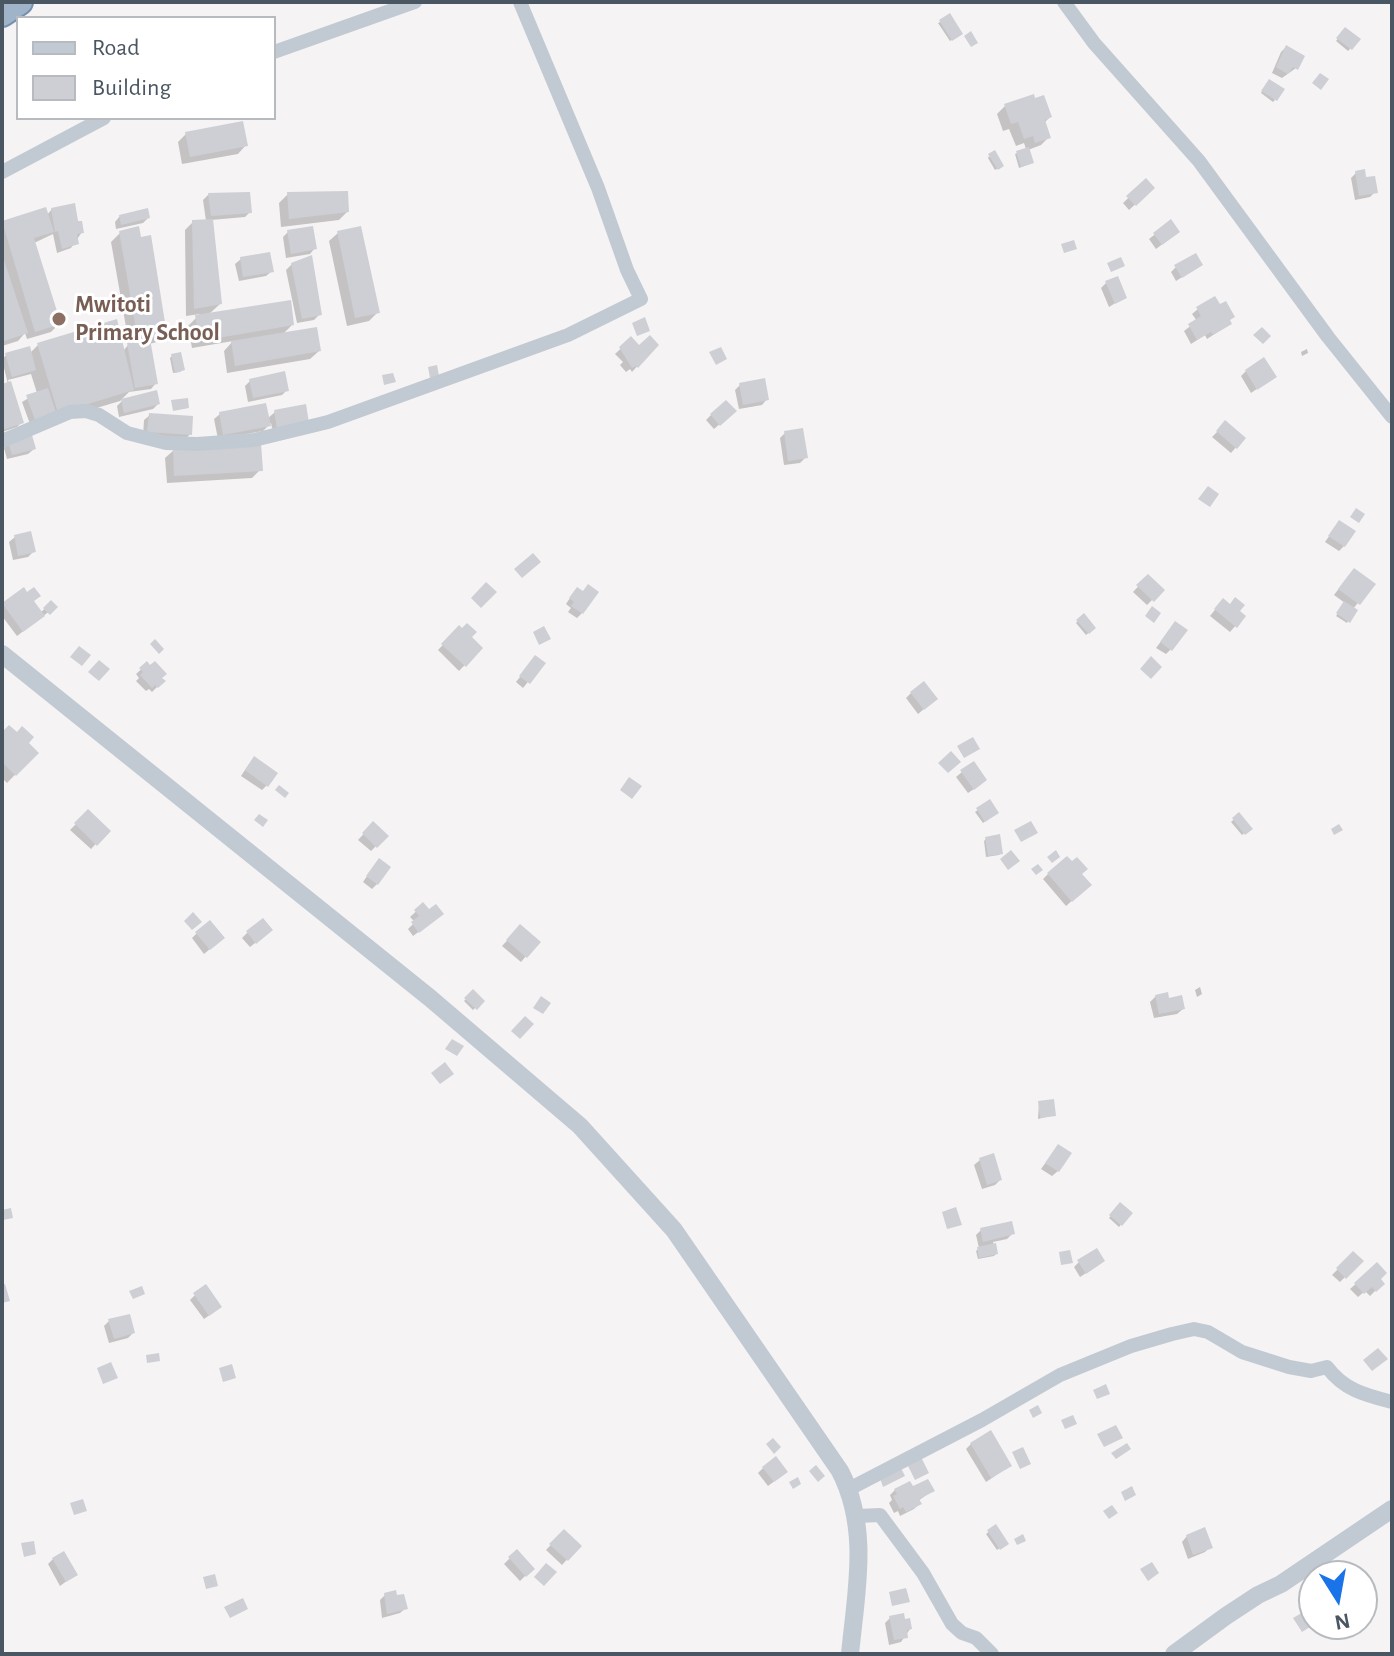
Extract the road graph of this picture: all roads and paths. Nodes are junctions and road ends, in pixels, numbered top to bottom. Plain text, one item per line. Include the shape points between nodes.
1 (20, 2) edge
2 (415, 2) edge
3 (520, 2) edge
4 (1064, 2) edge
5 (2, 14) edge
6 (276, 51) edge
7 (100, 120) edge
8 (2, 172) edge
9 (1392, 417) edge
10 (2, 441) edge
11 (2, 654) edge
12 (1392, 1402) edge
13 (849, 1489) junction
14 (1392, 1509) edge
15 (857, 1516) junction
16 (850, 1654) edge
17 (992, 1654) edge
18 (1174, 1654) edge

1 - 5 highway
2 - 6 street
3 - 10 street via 641,299 568,335 328,422 254,440 166,443 127,433 86,411 70,412
4 - 9 street via 1199,161
7 - 8 street
11 - 13 street via 430,998 580,1126 674,1230
12 - 13 street via 1353,1391 1327,1367 1289,1367 1194,1329 1131,1346 1060,1375
13 - 15 street
14 - 18 street
15 - 16 street via 859,1562
15 - 17 street via 880,1515 952,1624

